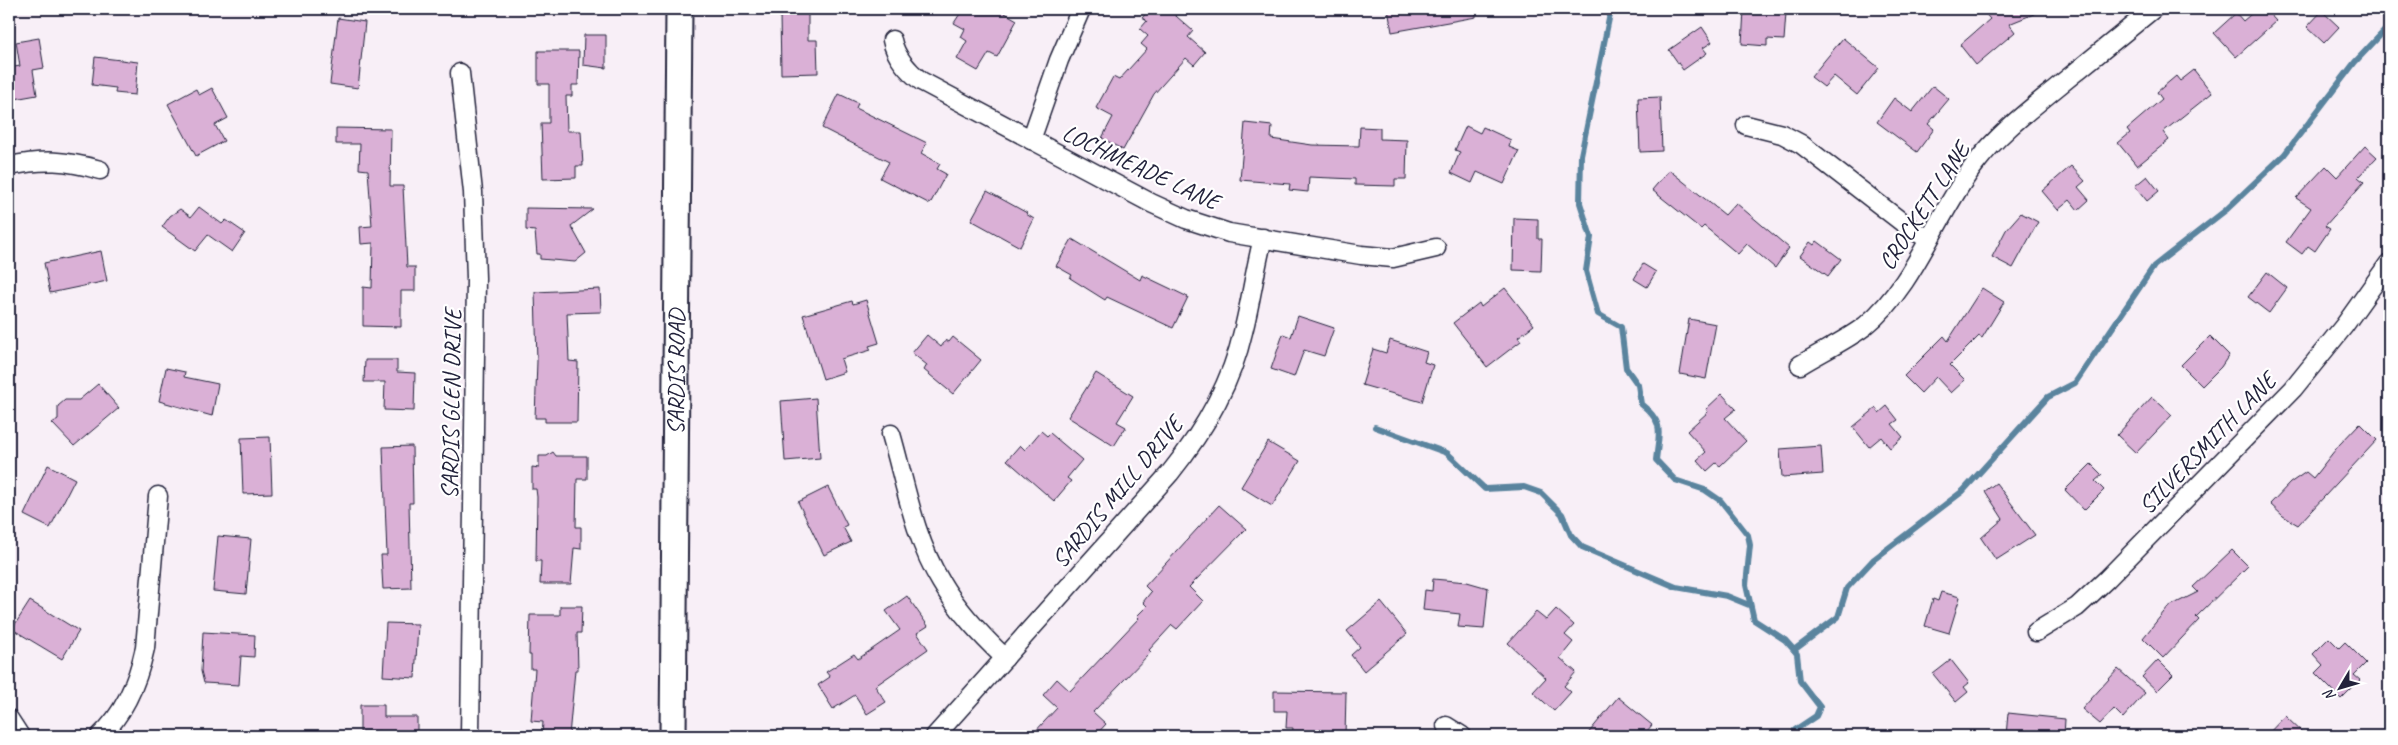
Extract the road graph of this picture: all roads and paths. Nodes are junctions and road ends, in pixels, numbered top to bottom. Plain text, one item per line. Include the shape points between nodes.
1 (679, 9) edge
2 (1081, 9) edge
3 (2153, 9) edge
4 (892, 40) dead end
5 (460, 73) dead end
6 (1746, 125) dead end
7 (1031, 140) junction
8 (9, 166) edge
9 (100, 170) dead end
10 (1263, 238) junction
11 (1928, 239) junction
12 (1436, 248) dead end
13 (2389, 263) edge
14 (1800, 365) dead end
15 (891, 434) dead end
16 (158, 496) dead end
17 (2036, 632) dead end
18 (1005, 658) junction
19 (9, 719) edge
20 (1446, 726) dead end
21 (20, 736) edge
22 (100, 736) edge
23 (470, 736) edge
24 (673, 736) edge
25 (936, 736) edge
26 (1462, 736) edge

1 - 24 main road, SARDIS ROAD
2 - 7 street
3 - 11 street, CROCKETT LANE via 2023,115 1991,146 1976,163
4 - 7 street, LOCHMEADE LANE via 911,74
5 - 23 street, SARDIS GLEN DRIVE via 472,172 476,278
6 - 11 street via 1782,134 1801,144
7 - 10 street, LOCHMEADE LANE via 1186,219 1228,233
8 - 9 street via 48,160
10 - 12 street, LOCHMEADE LANE via 1393,258
10 - 18 street, SARDIS MILL DRIVE via 1243,333 1216,406 1201,432 1170,473
11 - 14 street, CROCKETT LANE via 1896,292 1864,326
13 - 17 street, SILVERSMITH LANE via 2293,389 2077,608
15 - 18 street via 920,534 940,581 968,619
16 - 22 street via 145,648 140,671 122,709
18 - 25 street, SARDIS MILL DRIVE
19 - 21 street
20 - 26 street

